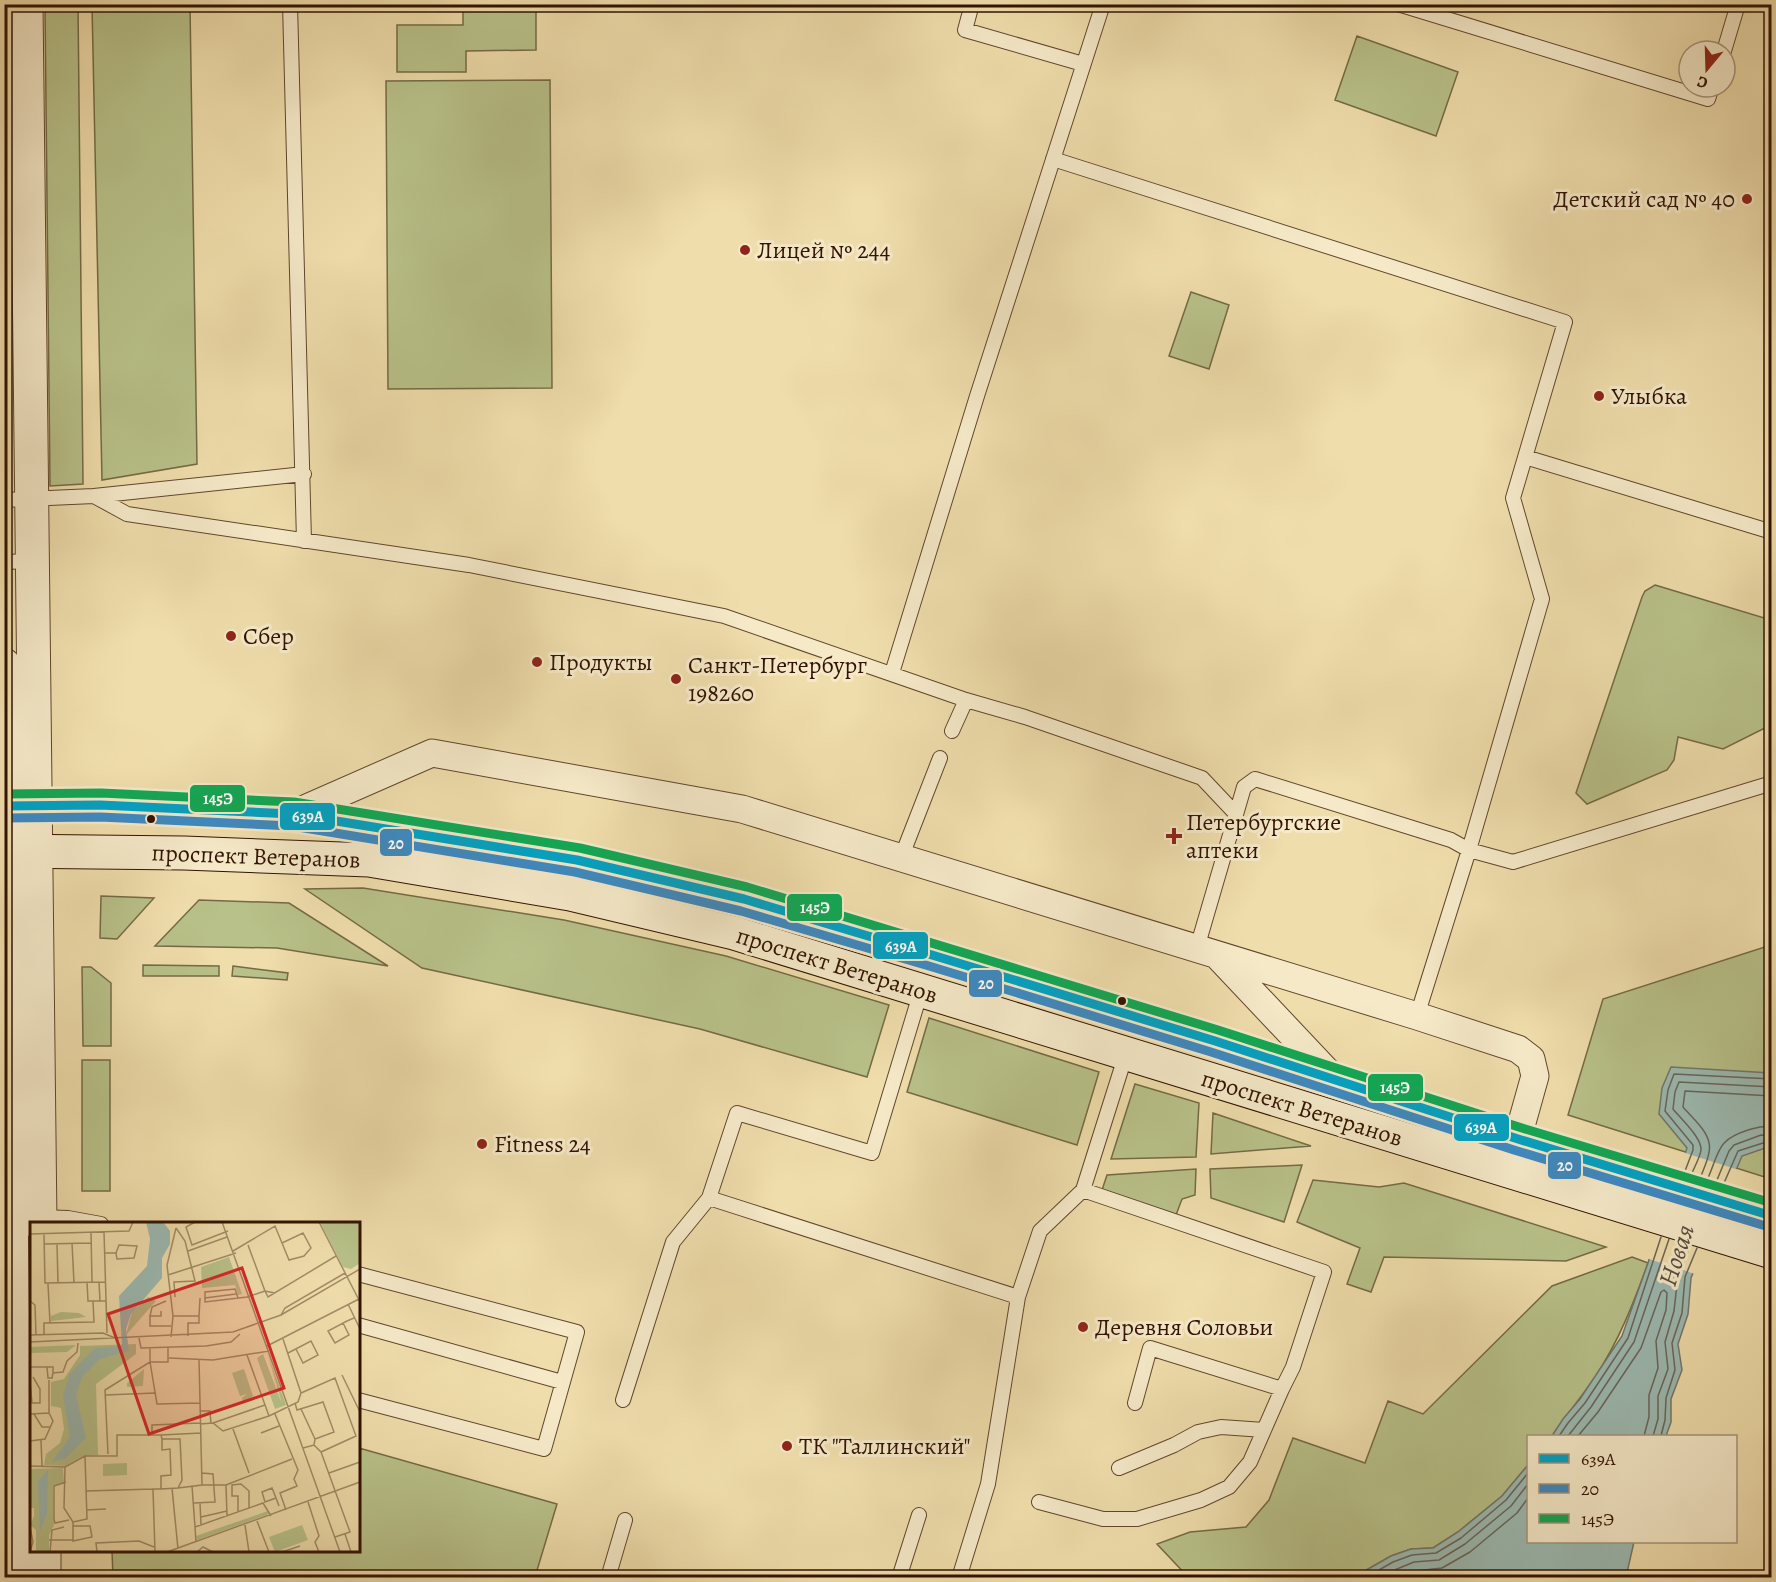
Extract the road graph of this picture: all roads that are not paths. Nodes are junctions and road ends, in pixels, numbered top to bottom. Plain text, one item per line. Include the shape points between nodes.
1 (26, 4) edge
2 (290, 4) edge
3 (972, 4) edge
4 (1103, 4) edge
5 (1398, 4) edge
6 (1738, 4) edge
7 (1728, 39) edge
8 (1083, 64) junction
9 (1677, 90) edge
10 (1053, 159) junction
11 (1525, 457) junction
12 (304, 474) junction
13 (94, 496) junction
14 (18, 499) edge
15 (1772, 532) edge
16 (304, 541) junction
17 (18, 561) edge
18 (4, 665) edge
19 (892, 673) junction
20 (966, 700) junction
21 (952, 731) dead end
22 (940, 758) dead end
23 (1772, 783) edge
24 (15, 806) edge
25 (293, 814) junction
26 (1236, 814) junction
27 (1469, 850) junction
28 (16, 851) edge
29 (901, 858) junction
30 (1206, 951) junction
31 (921, 991) junction
32 (1417, 1016) junction
33 (1126, 1054) junction
34 (1333, 1078) junction
35 (1518, 1139) junction
36 (1508, 1171) junction
37 (1083, 1190) junction
38 (709, 1198) junction
39 (1766, 1215) edge
40 (24, 1217) edge
41 (90, 1222) edge
42 (1761, 1249) edge
43 (360, 1275) edge
44 (1018, 1297) junction
45 (360, 1326) edge
46 (562, 1382) junction
47 (1282, 1389) junction
48 (623, 1400) dead end
49 (360, 1401) edge
50 (1135, 1402) dead end
51 (1264, 1430) junction
52 (1119, 1468) dead end
53 (1039, 1502) dead end
54 (919, 1515) dead end
55 (625, 1520) dead end
56 (44, 1552) edge
57 (16, 1578) edge
58 (44, 1578) edge
59 (608, 1578) edge
60 (899, 1578) edge
61 (959, 1578) edge

1 - 14 main road
2 - 12 lane
3 - 8 lane via 965,30
4 - 8 lane
5 - 9 lane
6 - 7 lane
8 - 10 lane
10 - 11 lane via 1565,322
10 - 19 lane
11 - 15 lane
11 - 27 lane via 1513,498 1542,599
12 - 13 lane
12 - 16 lane
13 - 14 lane
13 - 16 lane via 128,514
14 - 17 main road
16 - 19 lane via 469,565 724,616
17 - 24 main road
18 - 24 main road
19 - 20 lane
20 - 21 lane
20 - 26 lane via 1202,778
22 - 29 lane
23 - 27 lane via 1513,862
24 - 25 main road, проспект Ветеранов via 100,805
24 - 28 main road
25 - 29 street via 432,753 741,809
25 - 34 main road, проспект Ветеранов via 577,860 744,899
26 - 27 lane via 1244,787 1255,779 1451,840
26 - 30 lane
27 - 32 lane
28 - 31 main road, проспект Ветеранов via 369,860 570,894 723,930
28 - 40 main road
29 - 30 street
30 - 32 street
30 - 34 street
31 - 33 main road, проспект Ветеранов
31 - 38 lane via 872,1153 737,1113
32 - 35 street via 1518,1049 1532,1059 1535,1076
33 - 36 main road, проспект Ветеранов
33 - 37 lane
34 - 35 main road, проспект Ветеранов
35 - 36 street
35 - 39 main road, проспект Ветеранов
36 - 42 main road, проспект Ветеранов
37 - 44 lane via 1040,1231
37 - 47 lane via 1324,1272
38 - 44 lane
38 - 48 lane via 673,1242
40 - 41 lane
40 - 57 main road
43 - 46 lane via 577,1332
44 - 61 lane via 988,1484
45 - 46 lane
46 - 49 lane via 544,1449
47 - 50 lane via 1150,1348
47 - 51 lane
51 - 52 lane via 1221,1427 1198,1432
51 - 53 lane via 1250,1462 1229,1487 1201,1500 1137,1519 1103,1519
54 - 60 lane
55 - 59 lane
56 - 58 main road

